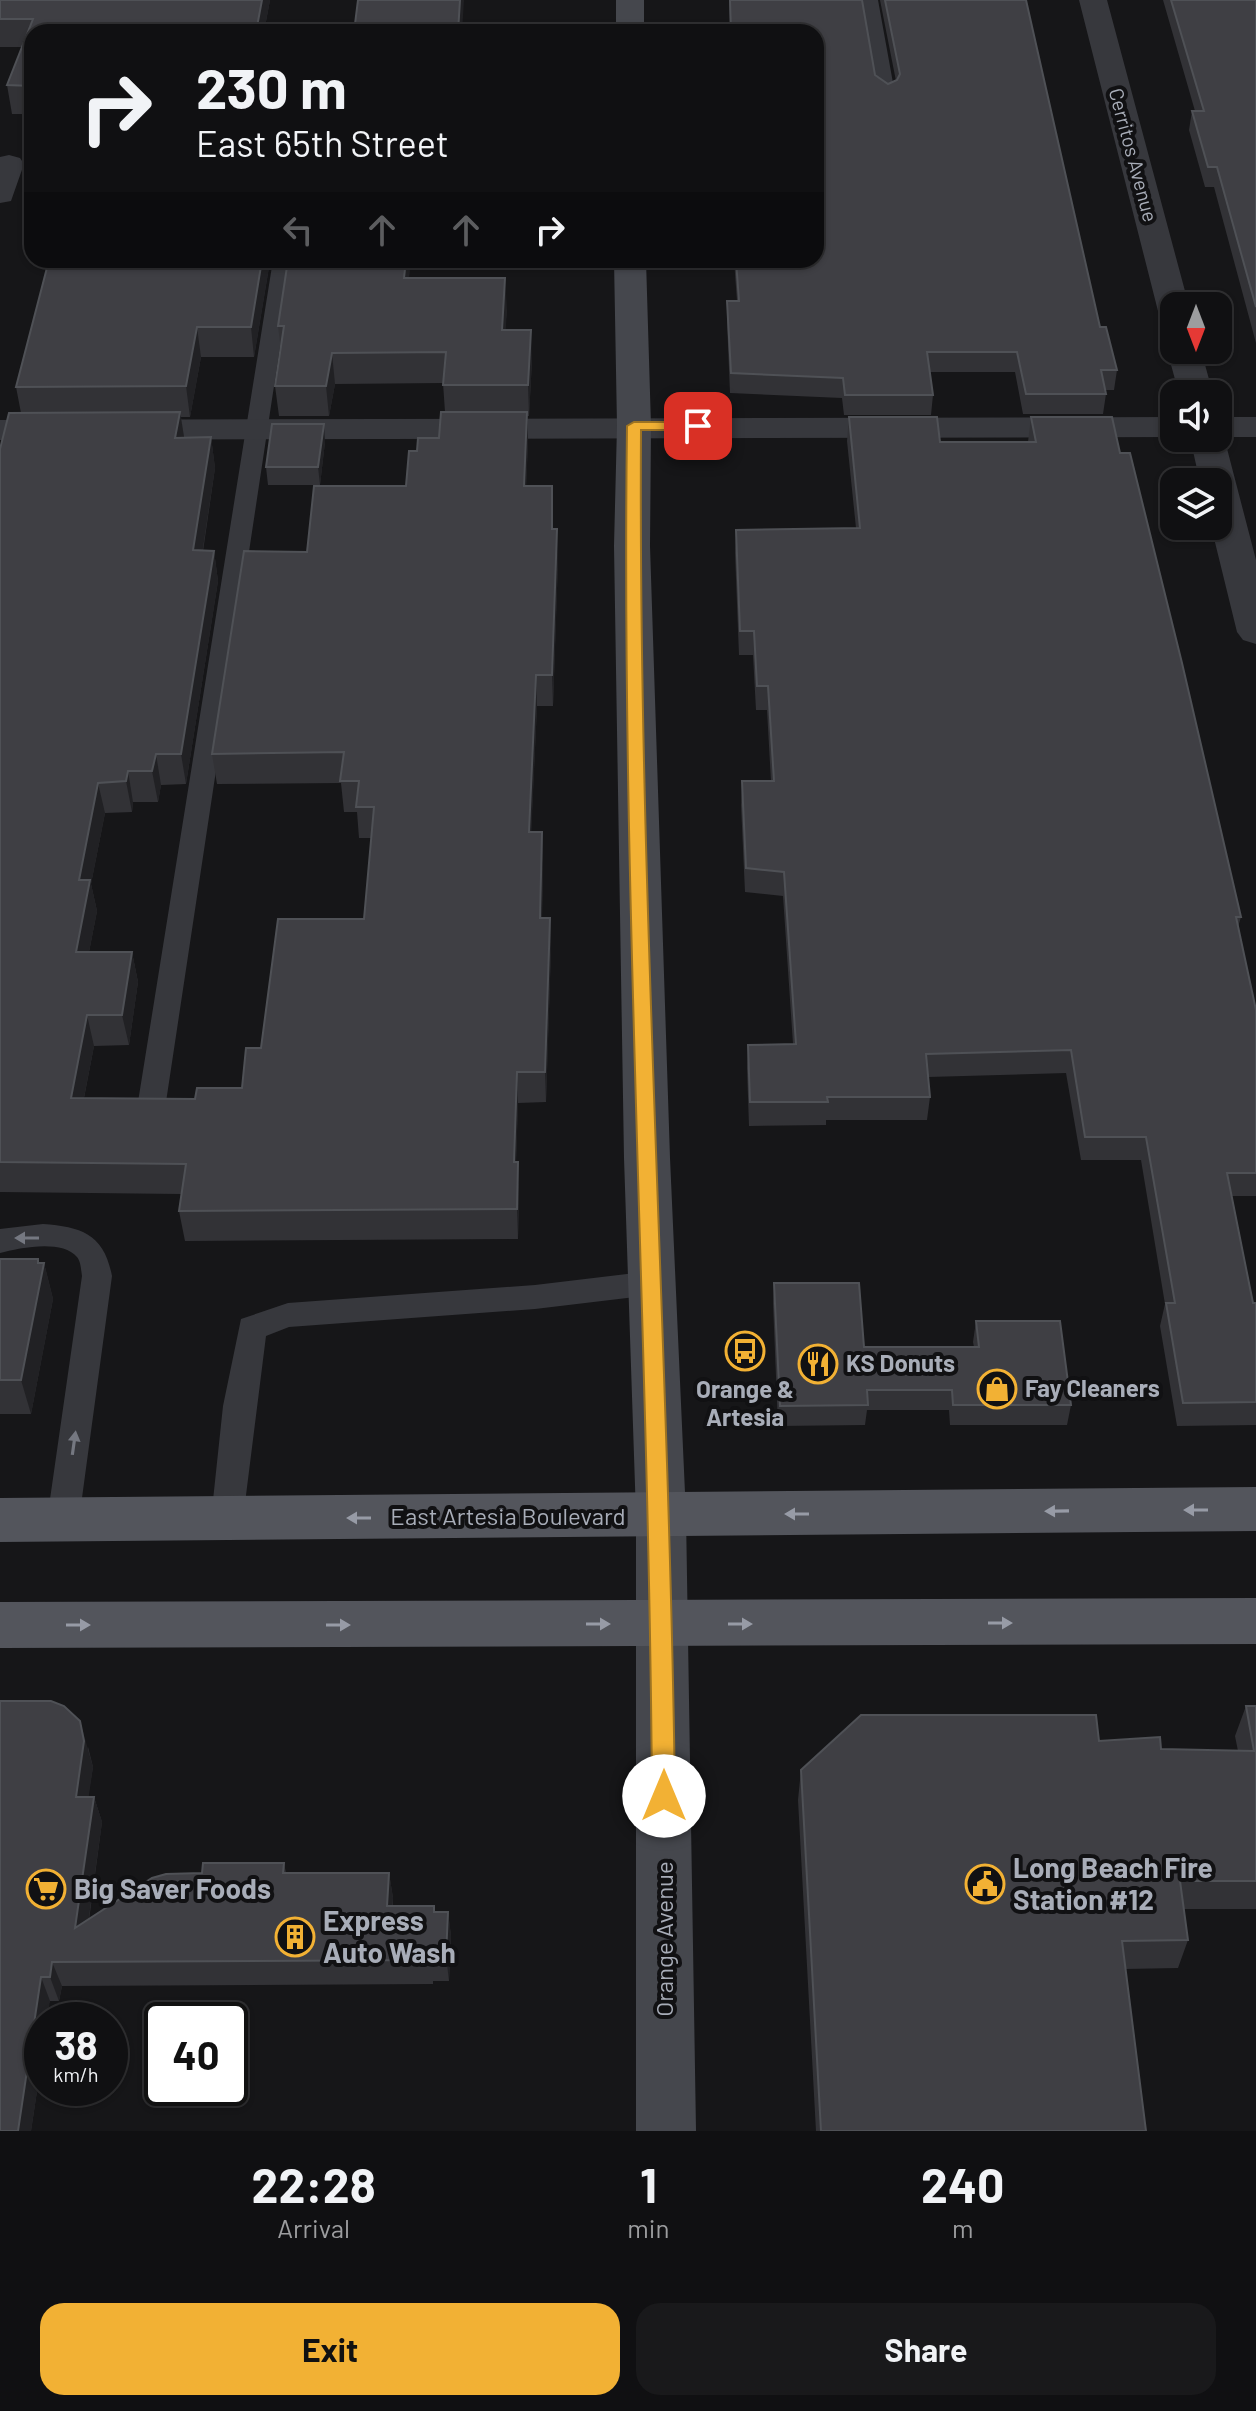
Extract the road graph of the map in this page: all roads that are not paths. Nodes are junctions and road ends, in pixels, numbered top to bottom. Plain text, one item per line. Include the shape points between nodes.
1 (630, 0) edge
2 (869, 0) edge
3 (1093, 0) edge
4 (630, 24) edge
5 (886, 94) edge
6 (9, 164) dead end
7 (0, 194) edge
8 (282, 268) edge
9 (630, 268) edge
10 (1169, 292) edge
11 (634, 426) junction
12 (1160, 427) edge
13 (1232, 427) edge
14 (1256, 427) edge
15 (0, 430) edge
16 (256, 430) junction
17 (1211, 452) edge
18 (1256, 632) edge
19 (152, 1102) edge
20 (0, 1241) edge
21 (652, 1283) junction
22 (1256, 1509) edge
23 (661, 1515) junction
24 (227, 1519) junction
25 (0, 1520) edge
26 (63, 1520) junction
27 (1256, 1621) edge
28 (662, 1624) junction
29 (0, 1625) edge
30 (666, 2131) edge

1 - 4 street
2 - 5 lane
3 - 10 street, Cerritos Avenue
6 - 7 street
8 - 16 lane
9 - 11 street, Orange Avenue
11 - 12 street
11 - 16 street
11 - 21 street, Orange Avenue via 632,562
13 - 14 street
15 - 16 street
16 - 19 lane
17 - 18 street
26 -> 20 lane via 97,1276 94,1260 85,1246 56,1238
21 - 23 street, Orange Avenue
21 - 24 lane via 288,1315 252,1328
22 -> 23 main road, East Artesia Boulevard
23 -> 24 main road, East Artesia Boulevard
23 - 28 street, Orange Avenue
24 - 26 main road, East Artesia Boulevard
25 - 26 main road, East Artesia Boulevard
28 -> 27 main road
29 -> 28 main road
28 - 30 street, Orange Avenue

